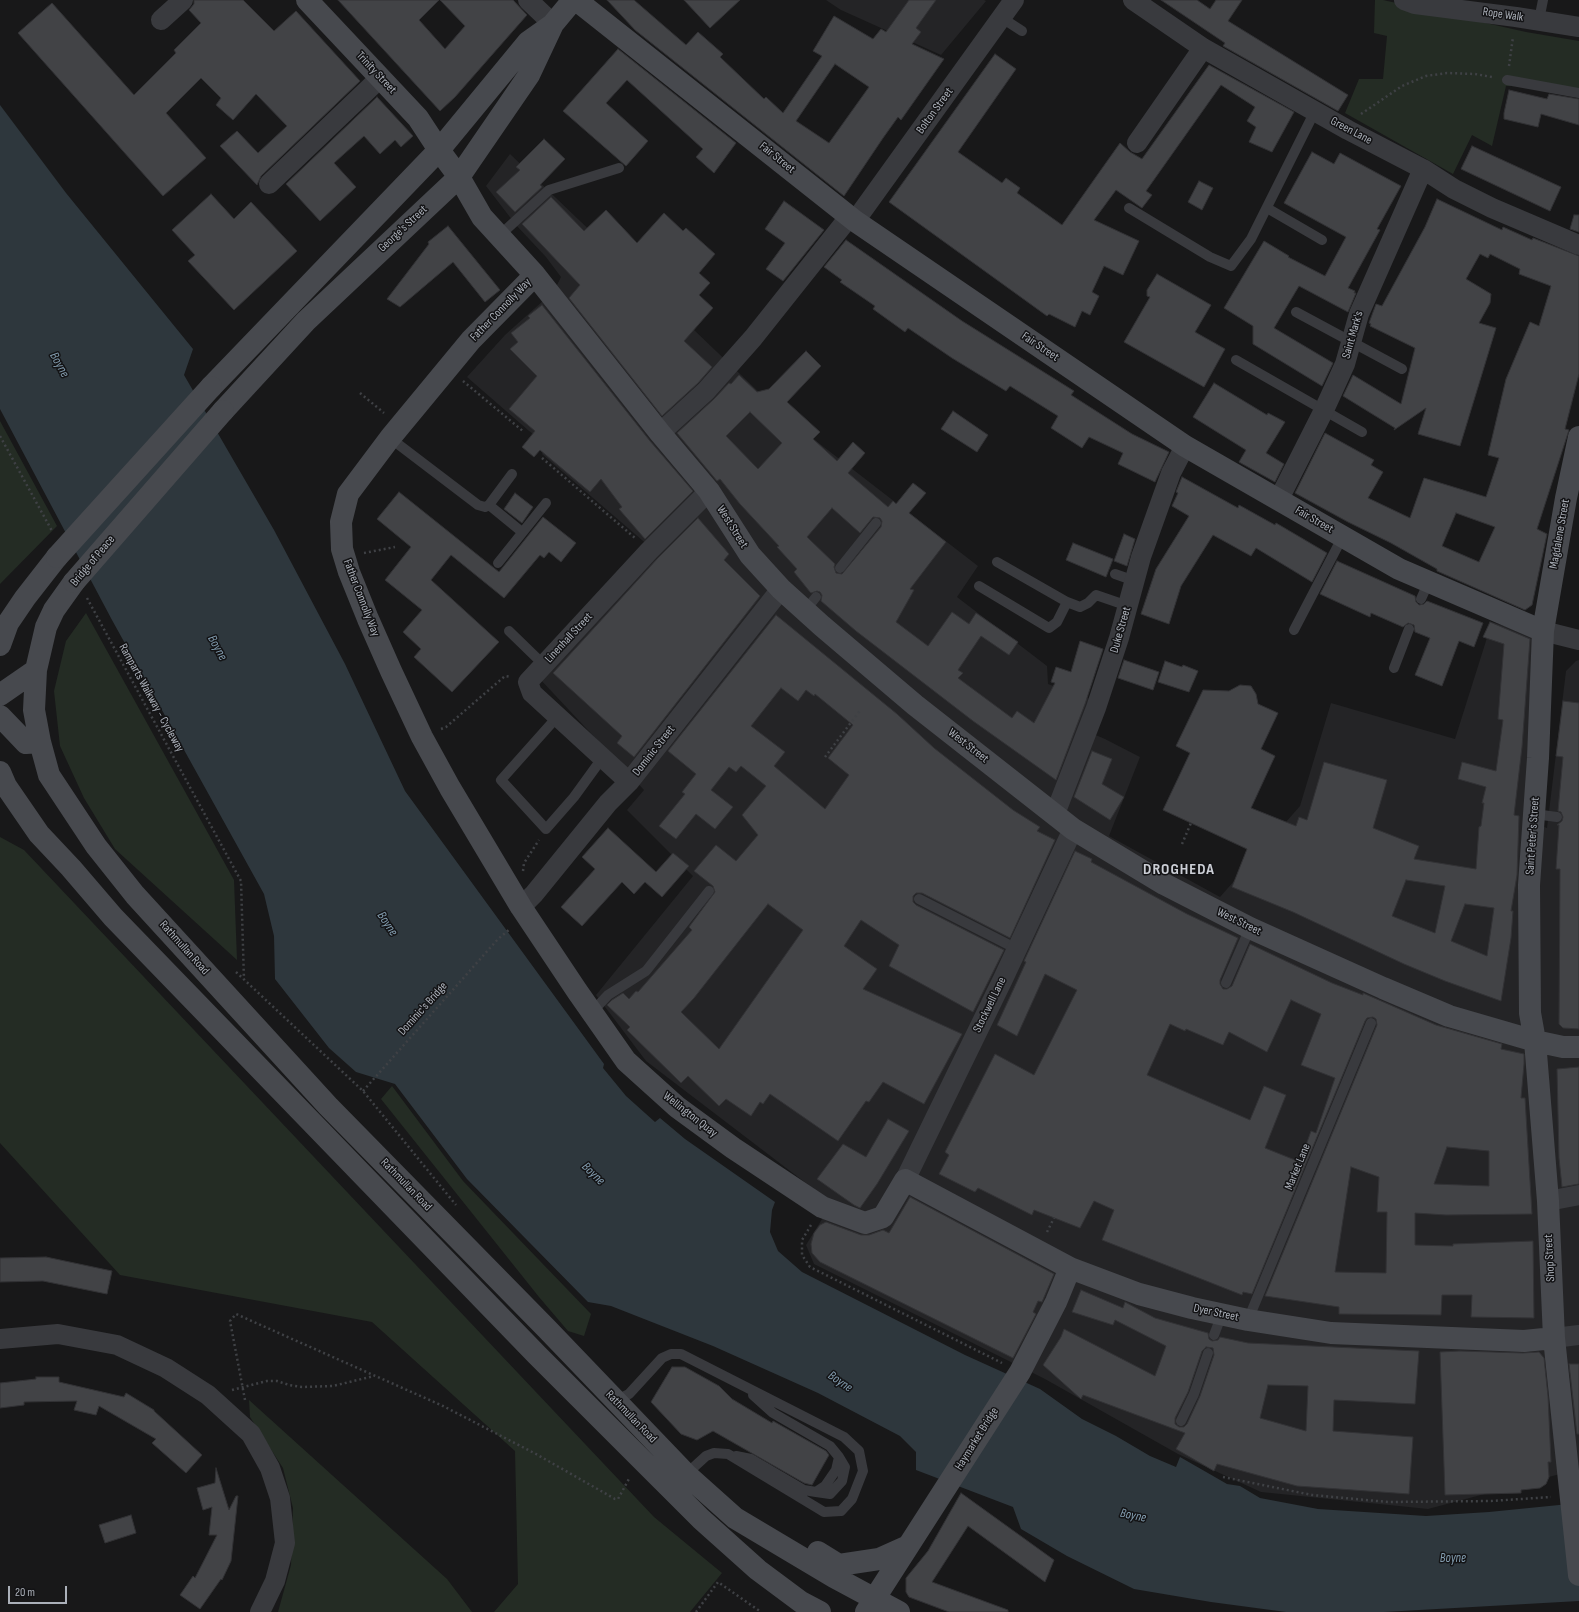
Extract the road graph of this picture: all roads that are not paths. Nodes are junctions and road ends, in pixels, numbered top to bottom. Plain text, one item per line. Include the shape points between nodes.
1 (183, 0) edge
2 (307, 0) edge
3 (528, 0) edge
4 (575, 0) edge
5 (1014, 0) edge
6 (1133, 0) edge
7 (1404, 0) edge
8 (1543, 0) edge
9 (1002, 18) junction
10 (161, 20) dead end
11 (1539, 20) junction
12 (553, 24) junction
13 (1579, 26) edge
14 (1022, 32) dead end
15 (1203, 48) junction
16 (380, 78) junction
17 (1507, 80) road end
18 (1579, 93) edge
19 (1315, 111) junction
20 (1137, 143) dead end
21 (439, 150) junction
22 (619, 168) dead end
23 (1423, 169) junction
24 (460, 177) junction
25 (269, 184) dead end
26 (1129, 208) dead end
27 (1267, 208) junction
28 (852, 219) junction
29 (499, 236) junction
30 (1322, 240) dead end
31 (1579, 245) edge
32 (535, 275) junction
33 (1296, 312) dead end
34 (1351, 342) junction
35 (1236, 360) dead end
36 (1402, 369) dead end
37 (1324, 410) junction
38 (222, 411) joint
39 (395, 432) junction
40 (1362, 432) dead end
41 (660, 433) junction
42 (1579, 437) edge
43 (1184, 446) junction
44 (512, 474) dead end
45 (710, 491) junction
46 (1278, 499) junction
47 (546, 503) dead end
48 (489, 504) junction
49 (876, 524) dead end
50 (522, 532) junction
51 (1343, 536) junction
52 (498, 562) dead end
53 (997, 562) dead end
54 (840, 568) dead end
55 (1115, 574) dead end
56 (1134, 581) junction
57 (979, 586) dead end
58 (781, 589) junction
59 (1067, 602) junction
60 (1128, 606) junction
61 (1409, 629) dead end
62 (1294, 630) dead end
63 (510, 631) dead end
64 (1543, 631) junction
65 (1579, 640) edge
66 (0, 645) edge
67 (544, 665) junction
68 (1394, 668) dead end
69 (36, 670) junction
70 (0, 695) edge
71 (0, 716) edge
72 (558, 716) junction
73 (40, 742) junction
74 (603, 757) junction
75 (0, 772) edge
76 (629, 782) junction
77 (1055, 814) junction
78 (1534, 814) junction
79 (1557, 817) dead end
80 (1073, 829) junction
81 (709, 891) dead end
82 (919, 899) dead end
83 (521, 907) junction
84 (1250, 928) junction
85 (1017, 949) junction
86 (1226, 983) dead end
87 (592, 1012) junction
88 (1371, 1023) dead end
89 (1535, 1041) junction
90 (1579, 1047) edge
91 (905, 1180) junction
92 (1579, 1195) edge
93 (1548, 1201) junction
94 (1070, 1268) junction
95 (1222, 1314) junction
96 (1248, 1320) junction
97 (1214, 1335) dead end
98 (1579, 1335) edge
99 (1554, 1338) junction
100 (0, 1339) edge
101 (1208, 1353) dead end
102 (744, 1387) junction
103 (615, 1401) junction
104 (1181, 1421) dead end
105 (728, 1454) junction
106 (688, 1476) junction
107 (1568, 1485) edge
108 (735, 1518) junction
109 (908, 1546) junction
110 (1579, 1575) edge
111 (870, 1605) edge
112 (809, 1609) edge
113 (260, 1612) edge
114 (899, 1612) edge

1 - 10 street
2 - 16 main road, Trinity Street
3 - 12 street
4 - 12 main road, George's Street
4 - 28 main road, Fair Street
5 - 9 street, Bolton Street
6 - 15 street, Green Lane
7 - 11 street, Rope Walk via 1415,4
8 - 11 lane
9 - 14 lane
9 - 28 street, Bolton Street
11 - 13 street, Rope Walk
12 - 21 main road, George's Street via 528,42
12 - 24 main road, George's Street via 529,76
15 - 19 street, Green Lane
15 - 20 street
16 - 21 main road, Trinity Street via 418,118
16 - 25 street
17 - 18 lane
19 - 23 street, Green Lane
19 - 27 lane
21 - 24 main road, Trinity Street
21 - 66 main road, George's Street, bridge via 56,547 8,623
22 - 29 lane via 549,190
23 - 31 street, Green Lane via 1454,189 1492,208
23 - 34 street, Saint Mark's via 1359,314
24 - 29 main road, Trinity Street via 482,218
24 - 38 main road, George's Street via 306,321
26 - 27 lane via 1210,257 1231,266 1251,239
27 - 30 lane
28 - 41 street, Bolton Street via 706,391
28 - 43 main road, Fair Street
29 - 32 main road, West Street
32 - 39 main road, Father Connolly Way via 471,340
32 - 41 main road, West Street
33 - 34 lane
34 - 36 lane
34 - 37 street, Saint Mark's via 1345,364
35 - 37 lane
37 - 40 lane
37 - 46 street, Saint Mark's
38 - 69 main road, Bridge of Peace, bridge via 80,589 54,610 46,627
39 - 48 lane via 478,505 485,507
39 - 83 main road, Father Connolly Way via 348,494 341,522 342,549 368,619 422,737
41 - 45 main road, West Street
42 - 64 main road, Magdalene Street
43 - 46 main road, Fair Street
43 - 56 street, Duke Street via 1155,504
44 - 48 lane
45 - 58 main road, West Street via 750,555
45 - 67 street, Linenhall Street via 649,550
46 - 51 main road, Fair Street
47 - 50 lane
48 - 50 lane
49 - 54 lane
50 - 52 lane
51 - 62 lane
51 - 64 main road, Fair Street via 1399,569 1425,590
53 - 59 lane
55 - 56 lane
56 - 60 street, Duke Street
57 - 59 lane via 1049,628 1057,622
58 - 76 street, Dominic Street
58 - 77 main road, West Street via 811,604 915,705
59 - 60 lane via 1080,607 1088,604 1096,595
60 - 77 street, Duke Street via 1096,708
61 - 68 lane
63 - 67 lane
64 - 65 street
64 - 78 main road, Saint Peter's Street
67 - 72 street, Linenhall Street via 528,682 532,693
69 - 70 main road
69 - 73 main road, Bridge of Peace via 34,710
71 - 73 main road via 26,742
72 - 74 street
72 - 74 lane via 500,780 546,828 574,797
73 - 103 main road, Rathmullan Road via 49,775 96,846 135,895 328,1106
74 - 76 street
75 - 112 main road, Rathmullan Road via 6,786 39,834 140,945 640,1460 747,1560
76 - 83 street, Dominic Street via 608,803
77 - 80 main road, West Street
78 - 79 lane
78 - 89 main road, Saint Peter's Street via 1529,884 1530,1012
80 - 84 main road, West Street via 1164,884
80 - 85 street, Stockwell Lane
81 - 87 lane via 646,971 608,994
82 - 85 lane
83 - 87 main road, Wellington Quay
84 - 86 lane
84 - 89 main road, West Street via 1449,1016
85 - 91 street, Stockwell Lane
87 - 91 main road, Wellington Quay via 626,1061 677,1107 822,1208 865,1223 883,1217
88 - 96 lane, Market Lane
89 - 90 main road, West Street via 1563,1047
89 - 93 main road, Shop Street
91 - 94 main road, Dyer Street
92 - 93 street
93 - 99 main road, Shop Street
94 - 95 main road, Dyer Street via 1140,1294
94 - 109 main road, Haymarket Bridge via 1056,1302 1032,1336 1018,1375
95 - 96 main road, Dyer Street
95 - 97 lane
96 - 99 main road, Dyer Street via 1331,1333 1508,1341
98 - 99 street
99 - 107 main road, Shop Street
100 - 113 street via 58,1334 117,1345 166,1368 208,1395 251,1434 270,1468 280,1498 285,1543 275,1582
101 - 104 lane via 1194,1394
102 - 103 lane via 681,1354 671,1354 662,1358 629,1394
102 - 105 lane via 773,1413 830,1446 839,1457 836,1470 825,1486 816,1492 804,1490 751,1460
102 - 105 lane via 844,1437 859,1451 863,1471 852,1498 841,1511 824,1512
103 - 106 main road, Rathmullan Road
105 - 106 lane via 714,1453 706,1456
106 - 108 main road, Rathmullan Road
107 - 110 main road, Shop Street
108 - 109 main road via 766,1522 839,1565 879,1559
108 - 111 main road, Rathmullan Road
109 - 111 main road, Haymarket Bridge
111 - 114 main road, Rathmullan Road

